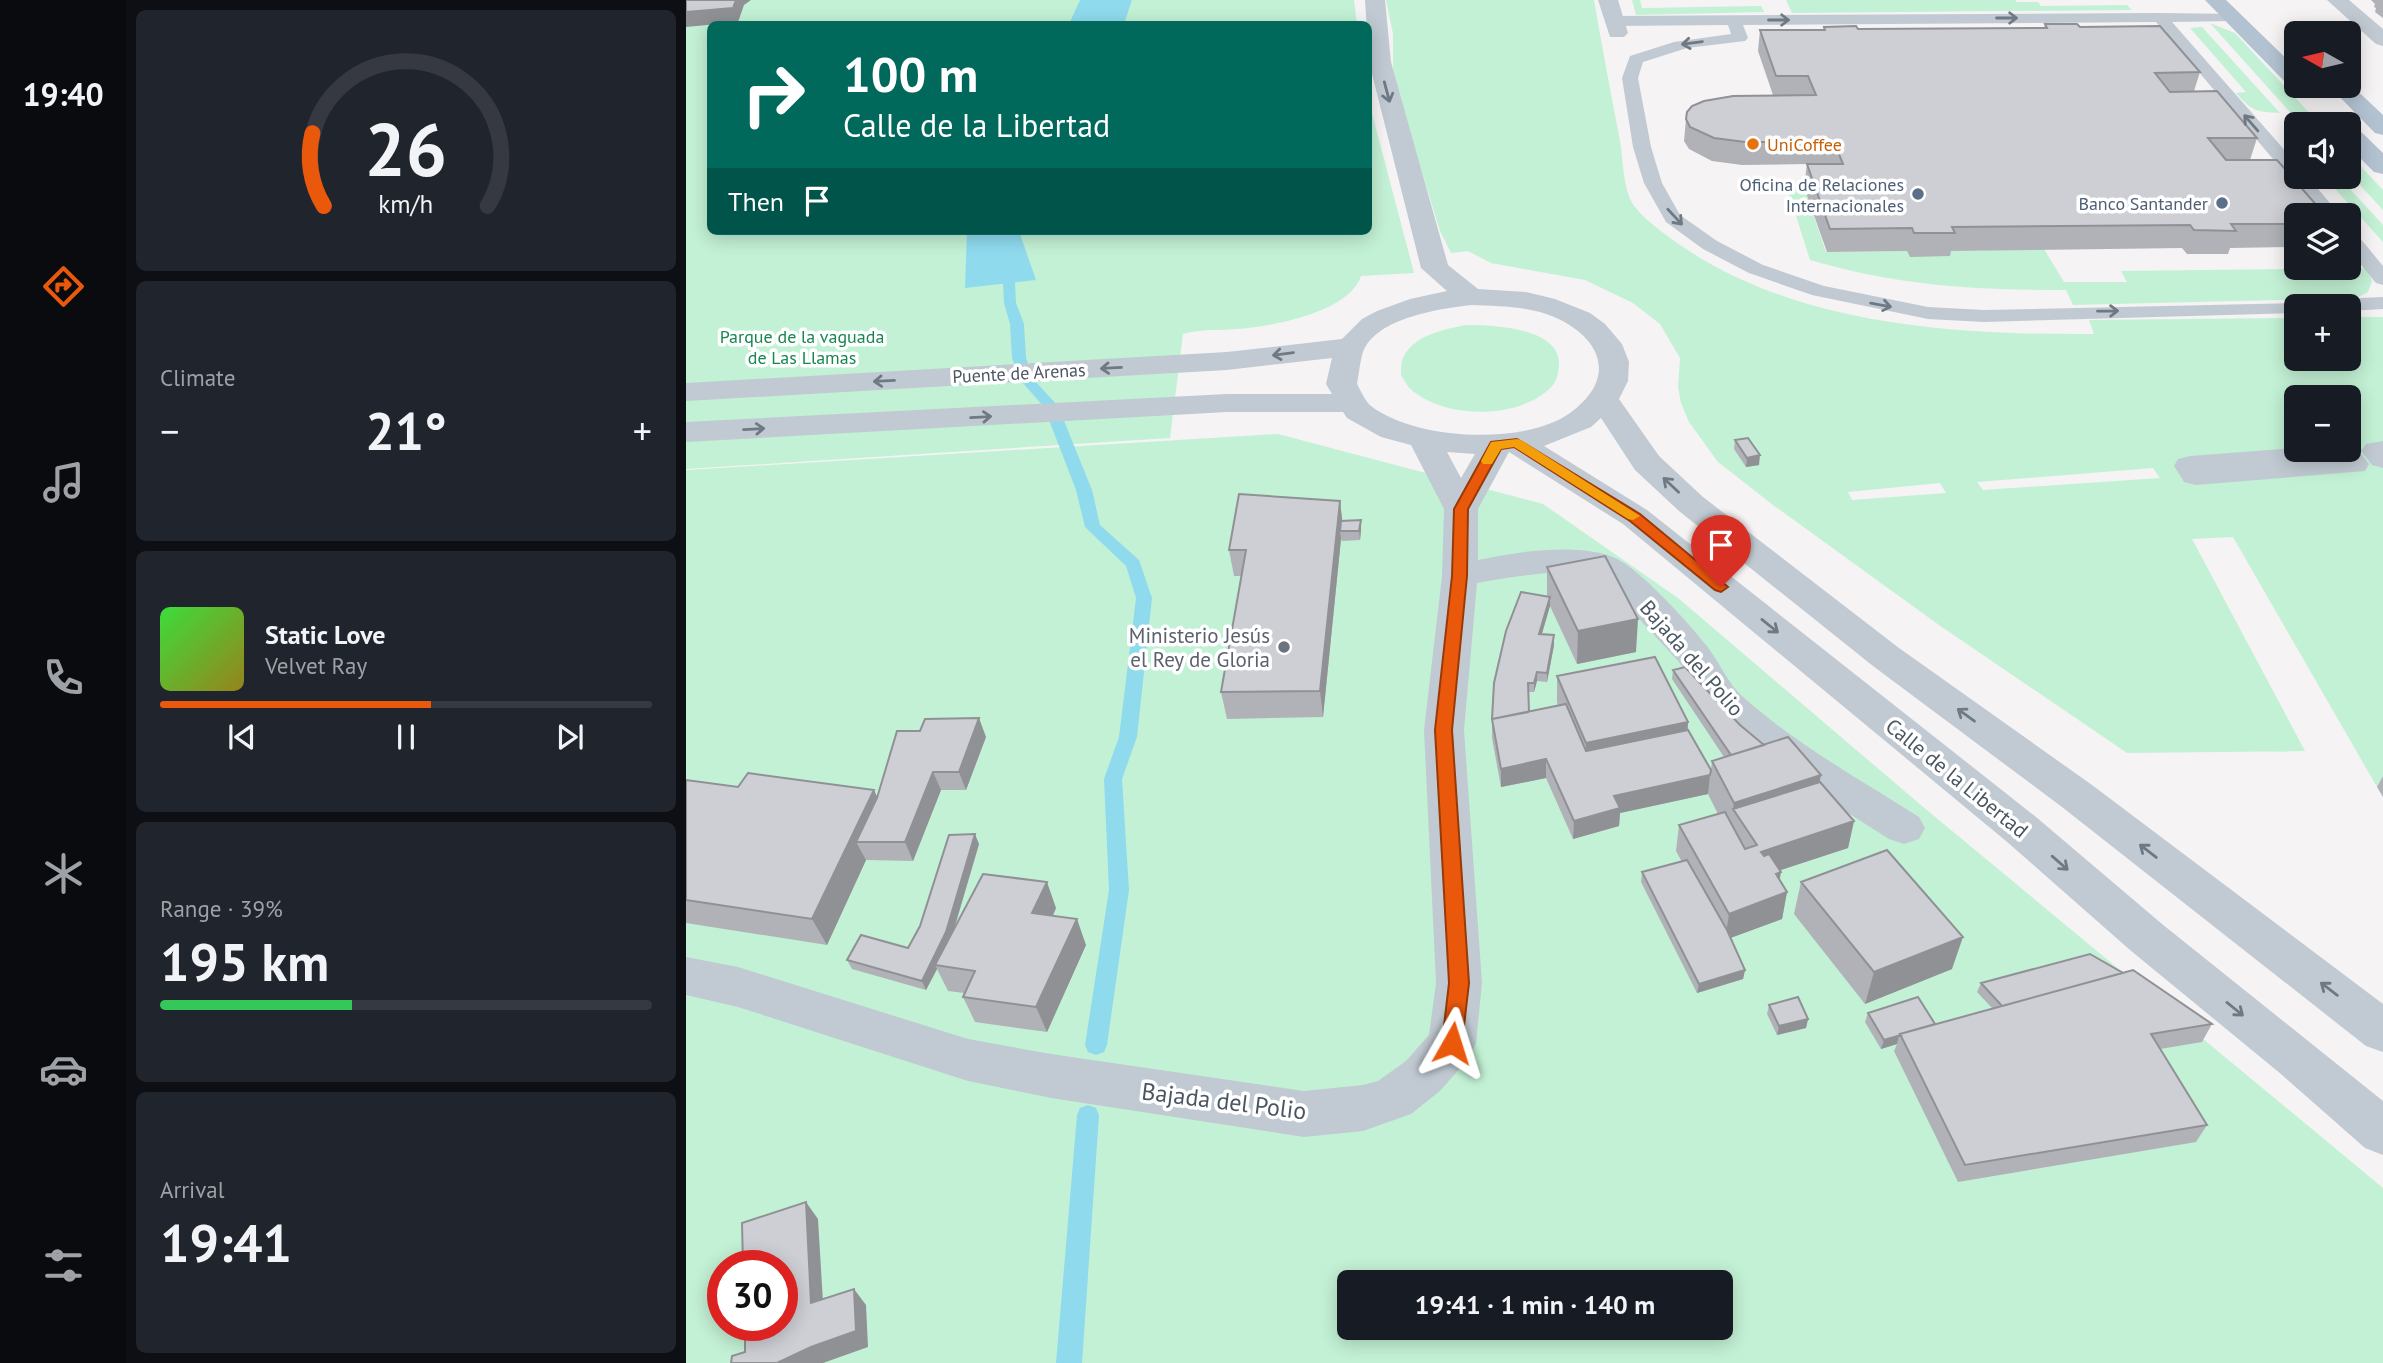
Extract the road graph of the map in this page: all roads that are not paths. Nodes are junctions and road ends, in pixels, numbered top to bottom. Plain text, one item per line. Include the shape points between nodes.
1 (1375, 0) edge
2 (1608, 0) edge
3 (2215, 0) edge
4 (2337, 0) edge
5 (2160, 17) junction
6 (2233, 17) junction
7 (1734, 20) junction
8 (1615, 27) joint
9 (2383, 40) edge
10 (2284, 68) edge
11 (2352, 98) edge
12 (2383, 128) edge
13 (2361, 145) edge
14 (2284, 161) edge
15 (2383, 167) edge
16 (2308, 189) edge
17 (2321, 203) edge
18 (2361, 251) edge
19 (1435, 268) junction
20 (2383, 279) edge
21 (1471, 297) junction
22 (2383, 303) edge
23 (2361, 304) edge
24 (1412, 307) junction
25 (2284, 307) edge
26 (1350, 347) junction
27 (686, 392) edge
28 (1604, 399) junction
29 (1352, 403) junction
30 (686, 432) edge
31 (1425, 441) junction
32 (1506, 444) junction
33 (2383, 451) edge
34 (2368, 461) edge
35 (1461, 509) junction
36 (1460, 576) junction
37 (1904, 828) dead end
38 (686, 976) edge
39 (2383, 1031) edge
40 (2383, 1132) edge

1 -> 19 street via 1380,62
2 - 8 street
3 - 6 main road
4 - 9 street
5 - 6 lane
7 -> 5 lane
14 -> 5 lane
6 - 10 main road
7 - 8 lane
7 -> 25 lane via 1740,38 1651,52 1636,59 1630,78 1653,183 1672,218 1710,245 1819,291 1928,313 1984,316
11 - 12 main road
13 - 15 main road
16 - 17 lane
18 - 20 lane
19 - 21 street
19 - 24 street
21 - 24 street
21 - 28 street via 1542,304 1596,331 1613,357 1616,371
22 - 23 lane
24 - 26 street via 1375,324
26 -> 27 street, Puente de Arenas via 1227,361
26 - 29 street via 1341,375
28 - 32 street via 1560,430
39 -> 28 street via 2077,796 1886,657 1691,504 1647,463
30 -> 29 street, Puente de Arenas via 1227,403
29 - 31 street via 1381,426
31 - 32 street
31 - 35 street, Bajada del Polio
32 - 35 street, Bajada del Polio
32 -> 40 street, Calle de la Libertad via 1635,517 2021,829
33 - 34 street
35 - 36 street, Bajada del Polio
36 - 37 street, Bajada del Polio via 1499,567 1574,561 1601,565 1619,575 1692,653 1727,705 1799,762
36 - 38 street, Bajada del Polio via 1444,730 1459,983 1452,1043 1423,1076 1392,1098 1363,1108 1304,1114 1051,1076 968,1060 790,1003

